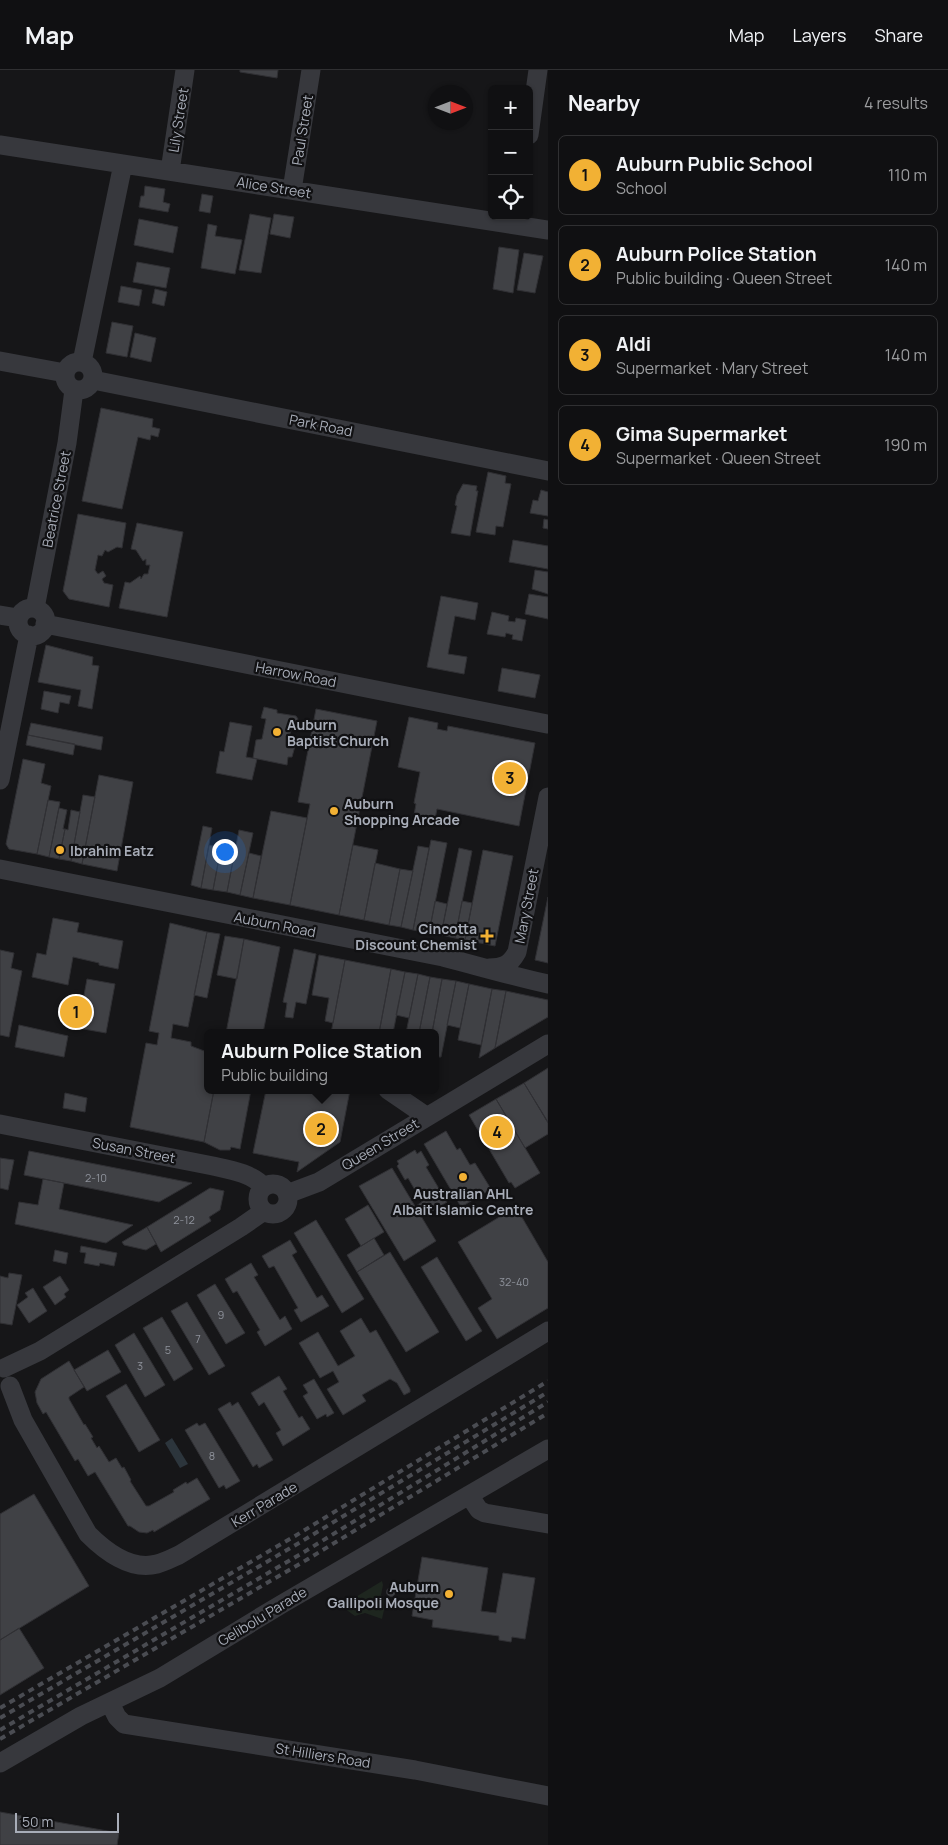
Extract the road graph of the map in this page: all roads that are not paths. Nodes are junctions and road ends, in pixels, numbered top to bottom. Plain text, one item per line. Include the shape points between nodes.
1 (185, 70) edge
2 (311, 70) edge
3 (538, 70) edge
4 (530, 130) edge
5 (0, 145) edge
6 (123, 164) junction
7 (170, 171) junction
8 (292, 190) junction
9 (517, 221) edge
10 (548, 230) edge
11 (0, 361) edge
12 (82, 362) junction
13 (65, 373) junction
14 (93, 380) junction
15 (74, 390) junction
16 (548, 471) edge
17 (35, 608) junction
18 (9, 617) edge
19 (45, 624) junction
20 (29, 635) junction
21 (548, 726) edge
22 (0, 780) edge
23 (548, 797) edge
24 (0, 869) edge
25 (490, 968) junction
26 (548, 984) edge
27 (548, 1044) edge
28 (394, 1094) edge
29 (426, 1116) junction
30 (0, 1124) edge
31 (264, 1187) junction
32 (287, 1194) junction
33 (264, 1211) junction
34 (548, 1331) edge
35 (4, 1381) edge
36 (548, 1449) edge
37 (469, 1495) junction
38 (548, 1524) edge
39 (110, 1703) junction
40 (0, 1763) edge
41 (548, 1796) edge

1 - 7 street, Lily Street
2 - 8 street, Paul Street
3 - 4 street
5 - 6 street, Alice Street
6 - 7 street, Alice Street
6 - 12 street
7 - 8 street, Alice Street
8 - 9 street, Alice Street
9 - 10 street, Alice Street
11 - 13 street
12 - 13 street via 69,365
12 - 14 street via 92,371
13 - 15 street via 68,385
14 - 15 street via 84,390
14 - 16 street, Park Road
15 - 17 street, Beatrice Street
17 - 18 street
17 - 19 street via 44,616
18 - 20 street
19 - 20 street via 41,632
19 - 21 street, Harrow Road
20 - 22 street
23 - 25 street, Mary Street via 517,952 508,965
24 - 25 street, Auburn Road
25 - 26 street, Auburn Road
27 - 29 street, Queen Street
28 - 29 street
29 - 32 street, Queen Street via 319,1182
30 - 31 street, Susan Street via 213,1166 257,1179
31 - 32 street via 278,1185
31 - 33 street via 258,1199
32 - 33 street via 284,1210 274,1214
33 - 35 street via 40,1351
34 - 35 street, Kerr Parade via 179,1555 156,1564 138,1564 118,1558 88,1534
36 - 37 street, Gelibolu Parade
37 - 38 street via 485,1513
37 - 39 street, Gelibolu Parade via 160,1678
39 - 40 street, Gelibolu Parade
39 - 41 street, St Hilliers Road via 116,1717 124,1724 415,1770

